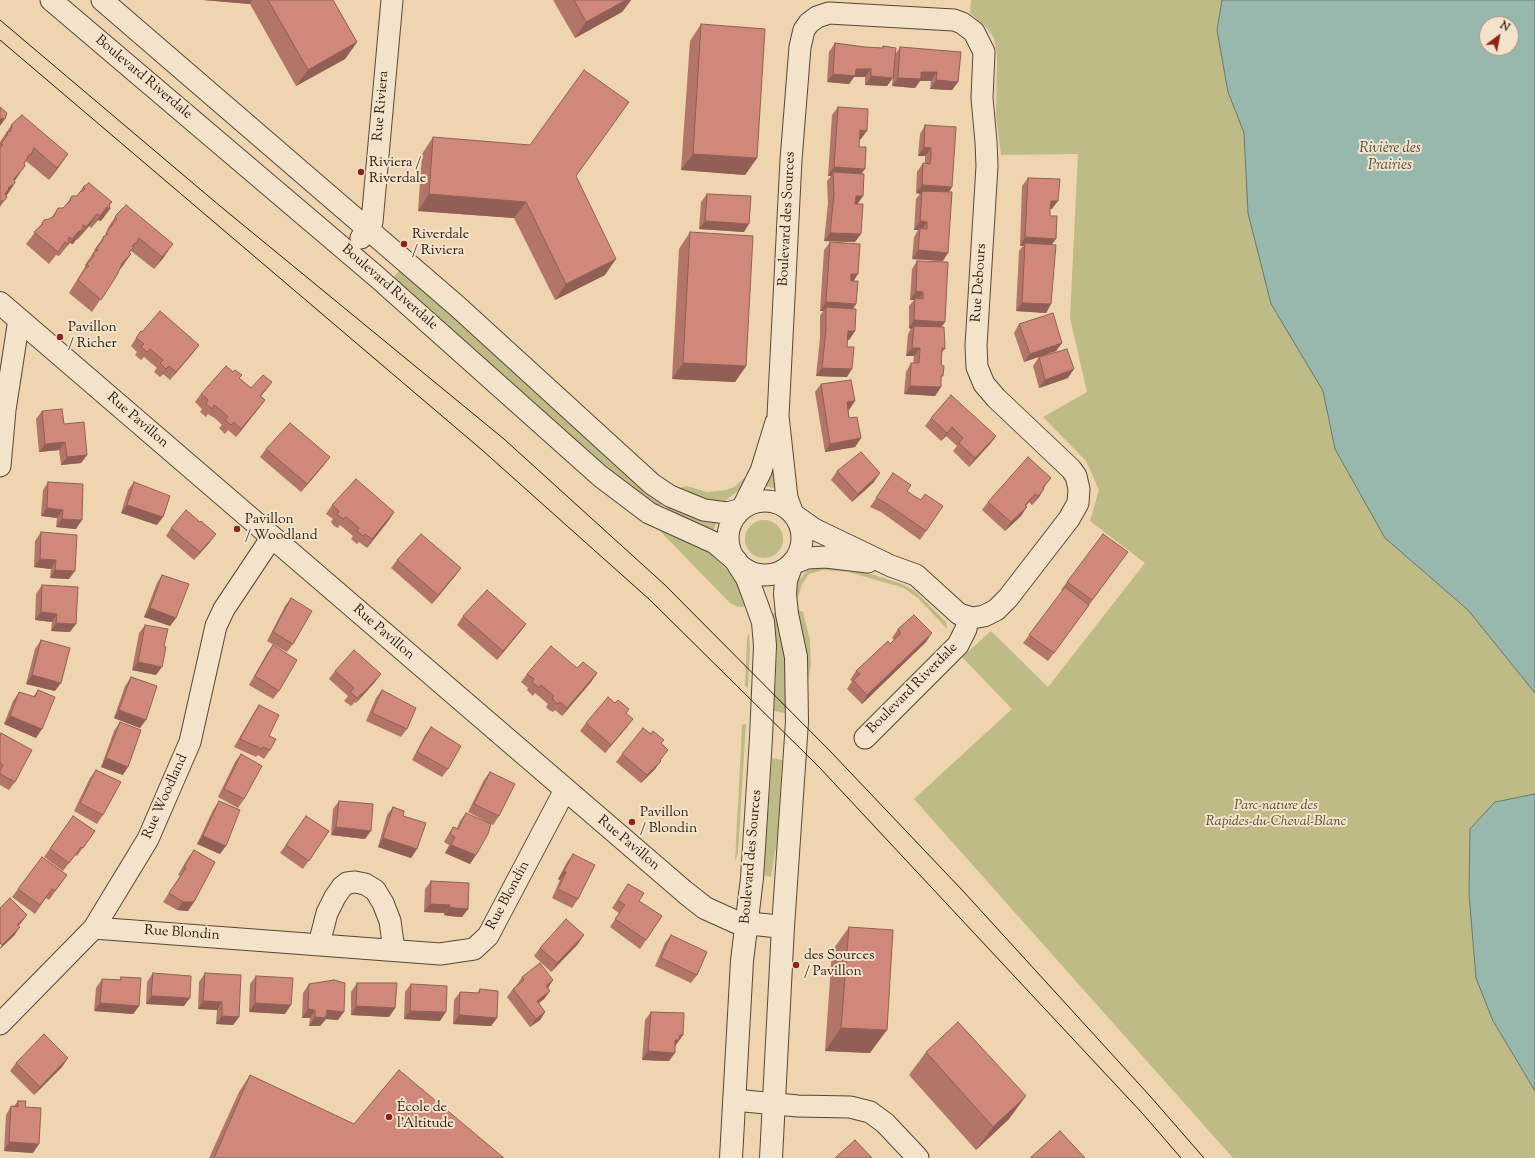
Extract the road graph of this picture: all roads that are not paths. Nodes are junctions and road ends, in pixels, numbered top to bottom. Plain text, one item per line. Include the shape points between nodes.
1 (51, 0) edge
2 (102, 0) edge
3 (392, 0) edge
4 (809, 23) joint
5 (368, 229) junction
6 (349, 253) junction
7 (0, 303) edge
8 (19, 319) junction
9 (778, 416) junction
10 (0, 466) edge
11 (742, 509) junction
12 (793, 514) junction
13 (272, 537) junction
14 (736, 561) junction
15 (792, 564) junction
16 (891, 566) junction
17 (968, 617) junction
18 (865, 738) dead end
19 (565, 790) junction
20 (746, 924) junction
21 (783, 927) junction
22 (94, 928) junction
23 (318, 944) junction
24 (394, 950) junction
25 (0, 1024) edge
26 (734, 1100) junction
27 (774, 1103) junction
28 (731, 1158) edge
29 (771, 1158) edge
30 (918, 1158) edge

1 - 6 street, Boulevard Riverdale
2 - 5 street
3 - 5 street, Rue Riviera via 373,214
4 - 9 street, Boulevard des Sources via 804,30 800,47 791,160
4 - 17 street, Rue Debours via 829,13 954,20 974,32 984,52 982,98 987,166 976,346 977,367 984,384 996,398 1071,469 1078,482 1079,497 1069,519 1002,605 984,616
5 - 6 street, Rue Riviera
5 - 11 street via 457,306 652,484 670,496 704,510 727,513
6 - 14 street, Boulevard Riverdale via 617,489 657,518 715,543
7 - 8 street, Rue Pavillon
8 - 10 street via 4,410
8 - 13 street, Rue Pavillon
9 - 11 street, Boulevard des Sources via 761,470
9 - 12 street, Boulevard des Sources via 787,498
11 - 12 street via 756,501 772,501
11 - 14 street via 732,520 728,531 728,545
12 - 15 street via 802,539
12 - 16 street via 814,529
13 - 19 street, Rue Pavillon
13 - 22 street, Rue Woodland via 224,609 216,626 190,742 148,839
14 - 15 street via 753,574 766,576 778,573
14 - 20 street, Boulevard des Sources via 747,578 757,603 763,622 765,646 752,878
15 - 16 street via 808,558 826,557
15 - 21 street via 786,580 785,594 796,657 798,708
16 - 17 street via 920,578 953,610
17 - 18 street, Boulevard Riverdale via 966,629 958,645
19 - 20 street, Rue Pavillon via 697,902 714,913
19 - 24 street, Rue Blondin via 488,936 474,949 462,952 440,954
20 - 21 street, Rue Pavillon
20 - 26 street, Boulevard des Sources
21 - 27 street
22 - 23 street, Rue Blondin
22 - 25 street, Rue Woodland
23 - 24 street, Rue Blondin
23 - 24 street via 335,896 347,883 355,882 375,890 383,903 390,920
26 - 27 street
26 - 28 street, Boulevard des Sources
27 - 29 street
27 - 30 street via 850,1107 870,1112 885,1123

